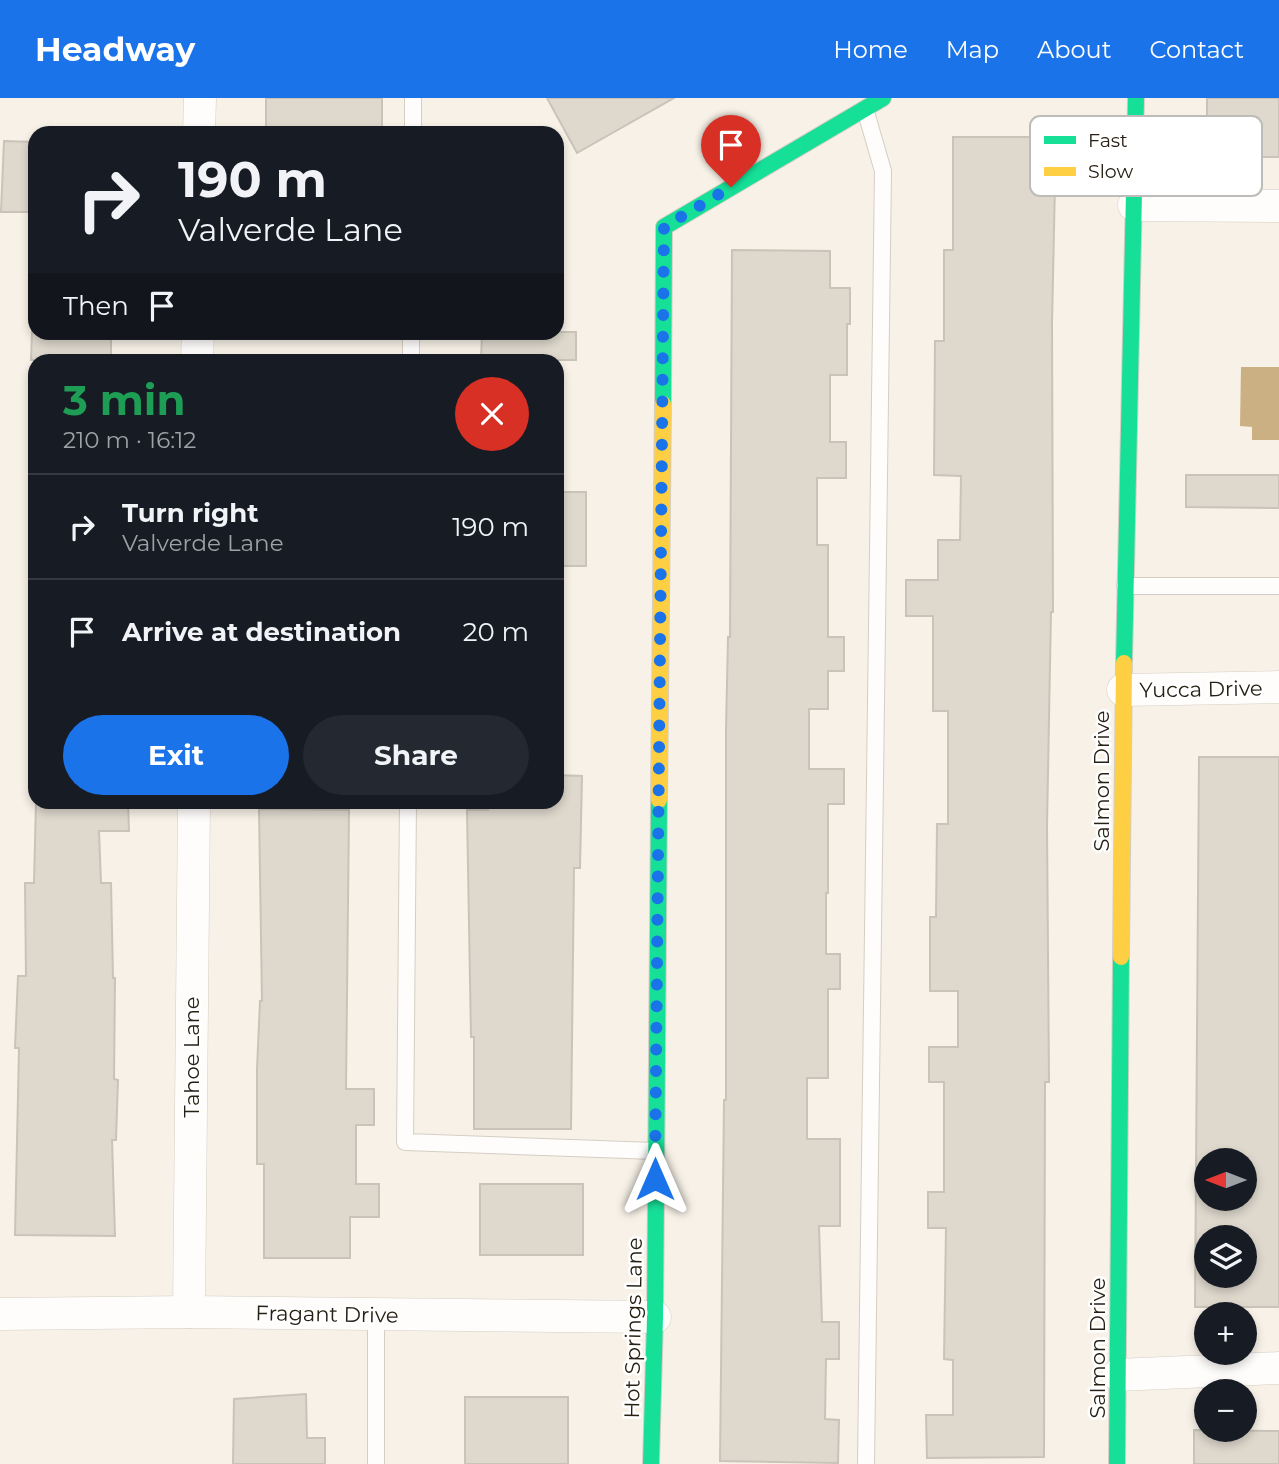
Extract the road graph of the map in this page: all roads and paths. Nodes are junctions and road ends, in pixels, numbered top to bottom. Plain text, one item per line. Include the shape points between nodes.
1 (200, 98) edge
2 (413, 98) edge
3 (883, 98) edge
4 (1136, 98) edge
5 (865, 109) junction
6 (1136, 116) edge
7 (199, 126) edge
8 (413, 126) edge
9 (1134, 196) edge
10 (1134, 205) junction
11 (1279, 206) edge
12 (1125, 586) junction
13 (1279, 586) edge
14 (1279, 687) edge
15 (1123, 690) junction
16 (194, 809) edge
17 (408, 809) edge
18 (655, 1151) junction
19 (189, 1312) junction
20 (0, 1314) edge
21 (376, 1315) junction
22 (655, 1317) junction
23 (1279, 1368) edge
24 (1118, 1375) junction
25 (376, 1464) edge
26 (651, 1464) edge
27 (866, 1464) edge
28 (1117, 1464) edge

1 - 7 street
2 - 8 lane
3 - 5 street
4 - 6 street, Salmon Drive
5 - 18 street, Hot Springs Lane via 664,227
5 - 27 lane via 883,172
9 - 10 street, Salmon Drive
10 - 11 street
10 - 12 street, Salmon Drive
12 - 13 lane
12 - 15 street, Salmon Drive
14 - 15 street, Yucca Drive
15 - 24 street, Salmon Drive
16 - 19 street, Tahoe Lane
17 - 18 lane via 405,1142
18 - 22 street, Hot Springs Lane
19 - 20 street, Fragant Drive
19 - 21 street, Fragant Drive
21 - 22 street, Fragant Drive
21 - 25 lane
22 - 26 street, Hot Springs Lane
23 - 24 street
24 - 28 street, Salmon Drive

